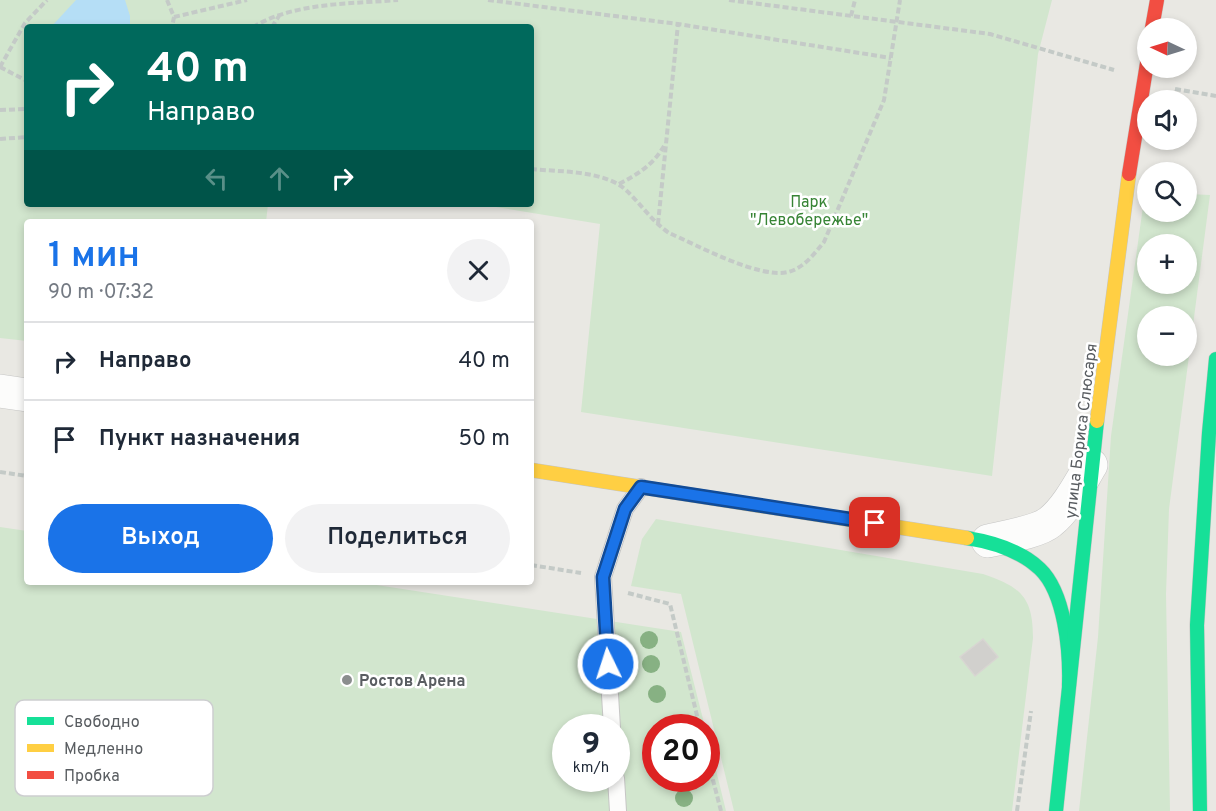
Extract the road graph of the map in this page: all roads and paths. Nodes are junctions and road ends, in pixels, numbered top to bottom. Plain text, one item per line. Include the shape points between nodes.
1 (47, 0) edge
2 (166, 0) edge
3 (247, 0) edge
4 (398, 0) edge
5 (488, 0) edge
6 (729, 0) edge
7 (855, 0) edge
8 (900, 0) edge
9 (1157, 0) edge
10 (279, 16) junction
11 (851, 16) junction
12 (174, 17) junction
13 (1154, 18) edge
14 (897, 22) junction
15 (25, 24) edge
16 (173, 24) edge
17 (258, 24) edge
18 (274, 24) edge
19 (678, 24) junction
20 (24, 26) edge
21 (891, 58) junction
22 (0, 67) edge
23 (1119, 72) dead end
24 (1144, 78) edge
25 (24, 79) edge
26 (1173, 88) dead end
27 (1216, 96) edge
28 (24, 108) edge
29 (0, 110) edge
30 (24, 137) edge
31 (0, 139) edge
32 (666, 143) junction
33 (534, 169) edge
34 (619, 184) junction
35 (658, 225) junction
36 (1216, 359) edge
37 (0, 391) edge
38 (24, 395) edge
39 (1091, 465) junction
40 (534, 470) edge
41 (0, 472) edge
42 (24, 476) edge
43 (641, 487) junction
44 (988, 541) junction
45 (534, 566) edge
46 (603, 577) junction
47 (1069, 685) junction
48 (1032, 708) dead end
49 (611, 714) edge
50 (697, 714) edge
51 (617, 792) edge
52 (716, 792) edge
53 (618, 811) edge
54 (721, 811) edge
55 (1017, 811) edge
56 (1056, 811) edge
57 (1200, 811) edge

1 - 15 path
2 - 12 path
3 - 12 path
4 - 10 path via 298,10
5 - 19 path
6 - 11 path
7 - 11 path
8 - 14 path
9 - 13 main road
10 - 17 path
10 - 18 path
11 - 14 path
12 - 16 path
14 - 21 path
14 - 23 path via 990,34
19 - 21 path
19 - 32 path
20 - 22 path
21 - 35 path via 884,100 824,242 798,268 788,272 760,271
22 - 25 path
24 - 39 main road, улица Бориса Слюсаря, bridge via 1128,174
26 - 27 path
28 - 29 path
30 - 31 path
32 - 34 path via 656,160
32 - 35 path
33 - 34 path via 599,177
34 - 35 path
36 - 57 main road via 1197,625
37 - 38 street
39 - 44 street via 1073,495 1049,523
39 - 47 main road, улица Бориса Слюсаря
40 - 43 main road
41 - 42 path
43 - 44 main road
43 - 46 lane via 625,509
44 - 47 main road via 1042,570 1057,595
45 - 46 path
46 - 49 lane
46 - 50 path via 629,594 670,604
47 - 56 main road, улица Бориса Слюсаря
48 - 55 path
51 - 53 lane
52 - 54 path

